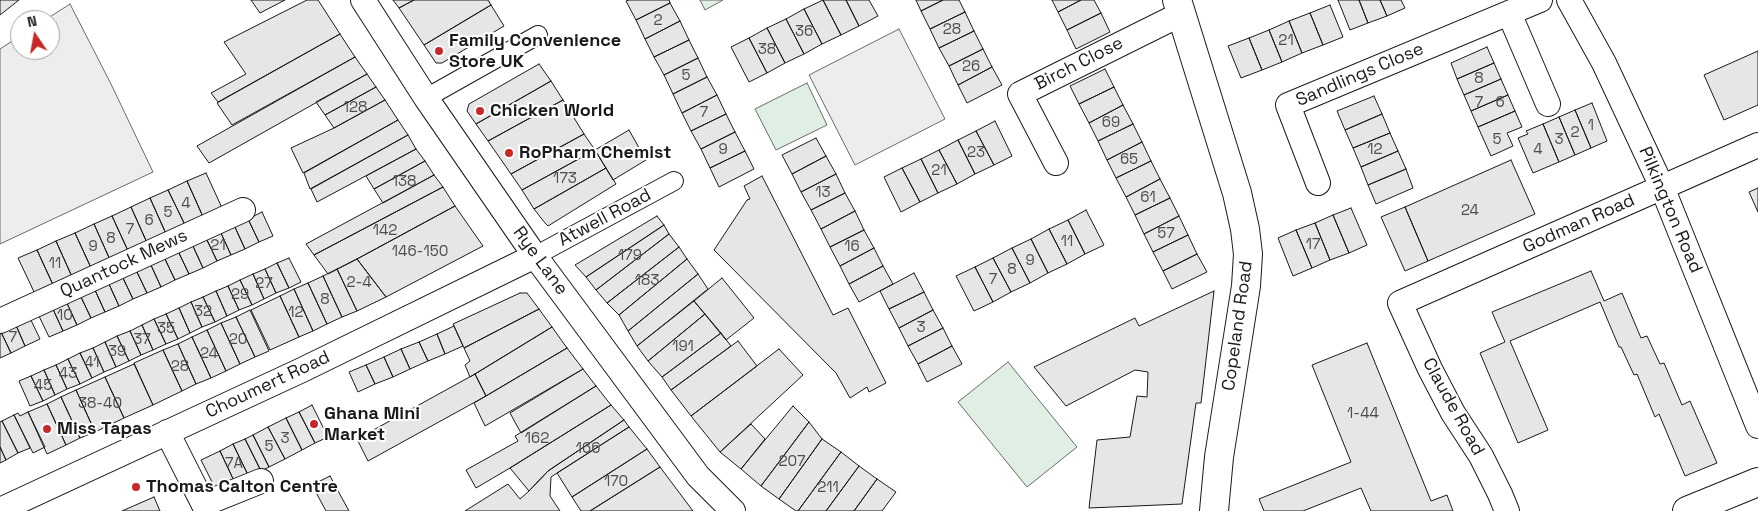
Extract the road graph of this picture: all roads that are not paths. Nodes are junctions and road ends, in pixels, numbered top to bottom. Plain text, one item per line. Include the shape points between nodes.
1 (362, 0) edge
2 (1540, 0) edge
3 (1569, 0) edge
4 (1179, 7) edge
5 (1509, 13) junction
6 (538, 35) dead end
7 (426, 98) junction
8 (1548, 104) dead end
9 (1758, 145) edge
10 (1056, 163) dead end
11 (674, 181) dead end
12 (1318, 184) dead end
13 (1662, 187) junction
14 (243, 210) dead end
15 (535, 256) junction
16 (1400, 303) joint
17 (2, 315) edge
18 (1758, 426) edge
19 (167, 432) junction
20 (261, 481) dead end
21 (1758, 482) edge
22 (206, 508) edge
23 (0, 510) edge
24 (733, 511) edge
25 (1214, 511) edge
26 (1507, 511) edge
27 (1687, 511) edge

1 - 7 street, Rye Lane
2 - 5 street, Sandlings Close
3 - 13 street, Pilkington Road via 1616,87
4 - 10 street, Birch Close via 1020,94
4 - 25 main road, Copeland Road via 1237,193 1248,254
5 - 8 street
5 - 12 street, Sandlings Close via 1288,105
6 - 7 street
7 - 15 street, Rye Lane
9 - 13 street, Godman Road
11 - 15 street, Atwell Road
13 - 16 street, Godman Road
13 - 18 street, Pilkington Road
14 - 17 street, Quantock Mews
15 - 19 street, Choumert Road
15 - 24 street, Rye Lane via 698,476
16 - 26 street, Claude Road via 1430,369 1481,456
19 - 22 street
19 - 23 street, Choumert Road
20 - 22 street
21 - 27 main road

